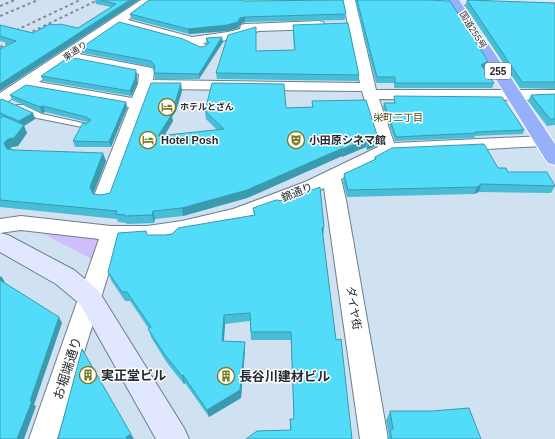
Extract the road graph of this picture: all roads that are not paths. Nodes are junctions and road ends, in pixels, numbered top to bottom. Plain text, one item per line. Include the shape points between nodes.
1 (150, 0) edge
2 (350, 0) edge
3 (428, 0) edge
4 (454, 0) edge
5 (555, 2) edge
6 (118, 21) junction
7 (354, 24) junction
8 (260, 27) junction
9 (245, 28) dead end
10 (68, 56) junction
11 (26, 84) junction
12 (145, 84) junction
13 (369, 91) junction
14 (555, 95) edge
15 (514, 96) junction
16 (6, 102) edge
17 (137, 104) junction
18 (87, 126) edge
19 (544, 142) junction
20 (387, 149) junction
21 (555, 159) edge
22 (331, 178) junction
23 (104, 196) edge
24 (0, 226) edge
25 (110, 233) junction
26 (0, 241) edge
27 (88, 297) junction
28 (43, 439) edge
29 (173, 439) edge
30 (374, 439) edge

1 - 6 street, 東通り
2 - 7 street
3 - 4 street
4 - 5 street
4 - 15 highway, 国道255号 / 255
6 - 8 street via 195,43
6 - 10 street, 東通り
7 - 8 street
7 - 13 street
8 - 9 street
10 - 11 street, 東通り
10 - 12 street via 147,71
11 - 16 street, 東通り
11 - 17 street
12 - 13 street
12 - 17 street
13 - 15 street
13 - 20 street
14 - 15 street
15 - 19 highway, 国道255号 / 255
16 - 18 lane via 40,116
17 - 23 street via 111,155
19 - 20 street, 錦通り
19 - 21 highway, 255
20 - 22 street, 錦通り
22 - 25 street, 錦通り via 237,215 147,233
22 - 30 street, ダイヤ街
24 - 25 street, 錦通り via 21,223
25 - 27 street, お堀端通り
26 - 27 street via 65,277
27 - 28 street, お堀端通り via 79,333
27 - 29 street

